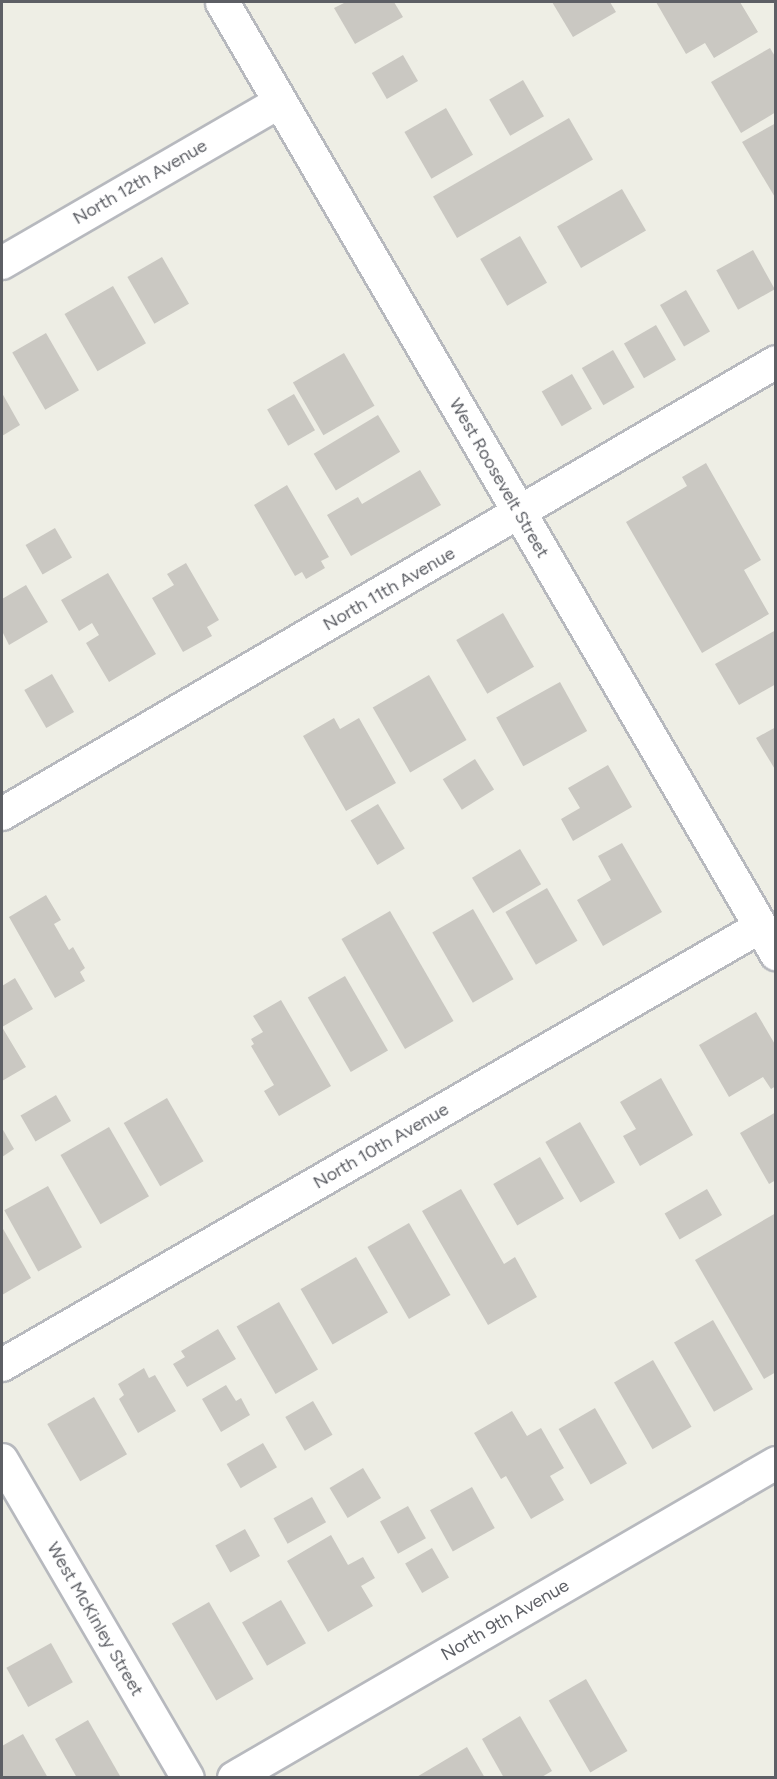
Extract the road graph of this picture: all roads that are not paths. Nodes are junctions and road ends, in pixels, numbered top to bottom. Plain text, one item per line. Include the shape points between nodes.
1 (222, 2) edge
2 (280, 102) junction
3 (2, 263) edge
4 (776, 362) edge
5 (519, 514) junction
6 (2, 814) edge
7 (768, 940) edge
8 (2, 1365) edge
9 (2, 1460) edge
10 (776, 1463) edge
11 (188, 1778) edge
12 (234, 1778) edge

1 - 2 street, West Roosevelt Street
2 - 3 street, North 12th Avenue
2 - 5 street, West Roosevelt Street
4 - 5 street, North 11th Avenue
5 - 6 street, North 11th Avenue
5 - 7 street, West Roosevelt Street
7 - 8 street, North 10th Avenue
9 - 11 street, West McKinley Street
10 - 12 street, North 9th Avenue

